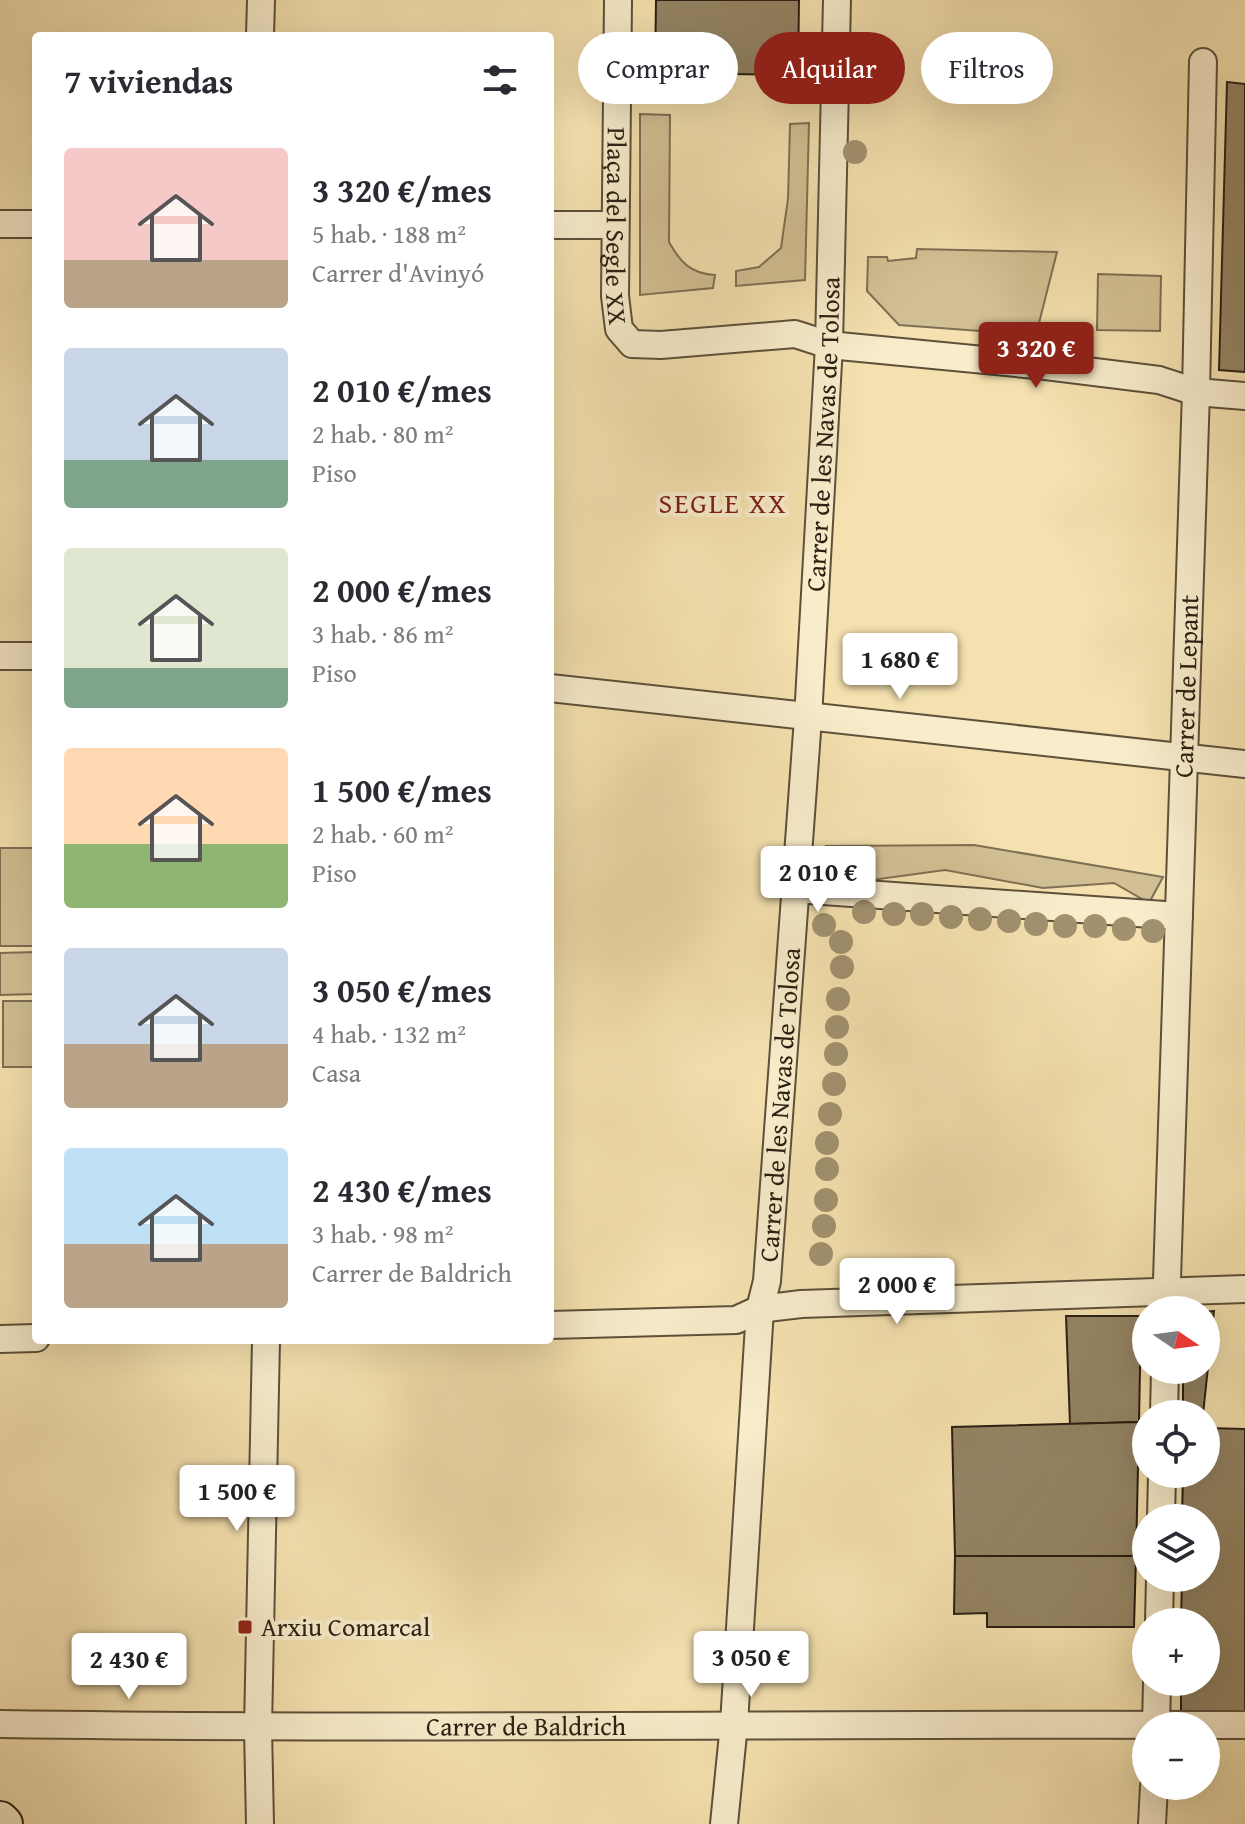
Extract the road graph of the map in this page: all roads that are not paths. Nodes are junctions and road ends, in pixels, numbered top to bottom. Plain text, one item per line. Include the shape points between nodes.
1 (261, 0) edge
2 (618, 0) edge
3 (837, 0) edge
4 (260, 32) edge
5 (1203, 62) dead end
6 (0, 224) edge
7 (32, 224) edge
8 (554, 225) edge
9 (614, 225) junction
10 (829, 345) junction
11 (1196, 392) junction
12 (1245, 396) edge
13 (0, 656) edge
14 (32, 656) edge
15 (554, 688) edge
16 (808, 718) junction
17 (1184, 758) junction
18 (1245, 764) edge
19 (795, 889) junction
20 (1179, 916) junction
21 (1245, 1289) edge
22 (1166, 1296) edge
23 (1199, 1296) edge
24 (1132, 1301) edge
25 (760, 1309) junction
26 (554, 1325) edge
27 (32, 1338) edge
28 (0, 1339) edge
29 (266, 1344) edge
30 (0, 1724) edge
31 (734, 1724) junction
32 (1132, 1725) edge
33 (1220, 1725) edge
34 (1245, 1725) edge
35 (258, 1728) junction
36 (1153, 1800) edge
37 (260, 1824) edge
38 (724, 1824) edge
39 (1152, 1824) edge

1 - 4 street
2 - 9 street, Plaça del Segle XX
3 - 10 street, Carrer de les Navas de Tolosa
5 - 11 street, Carrer de Lepant
6 - 7 street
8 - 9 street
9 - 10 street, Plaça del Segle XX via 619,329 632,344 795,334
10 - 11 street via 1159,380
10 - 16 street, Carrer de les Navas de Tolosa
11 - 12 street
11 - 17 street, Carrer de Lepant
13 - 14 street
15 - 16 street
16 - 17 street
16 - 19 street, Carrer de les Navas de Tolosa
17 - 18 street
17 - 20 street, Carrer de Lepant
19 - 20 street
19 - 25 street, Carrer de les Navas de Tolosa via 767,1281
20 - 22 street, Carrer de Lepant
21 - 23 street
24 - 25 street via 801,1304
25 - 26 street via 736,1320
25 - 31 street, Carrer de les Navas de Tolosa
27 - 28 street
29 - 35 street
30 - 35 street, Carrer de Baldrich
31 - 32 street, Carrer de Baldrich
31 - 35 street, Carrer de Baldrich
31 - 38 street, Carrer de les Navas de Tolosa
33 - 34 street, Carrer de Baldrich
35 - 37 street
36 - 39 street

